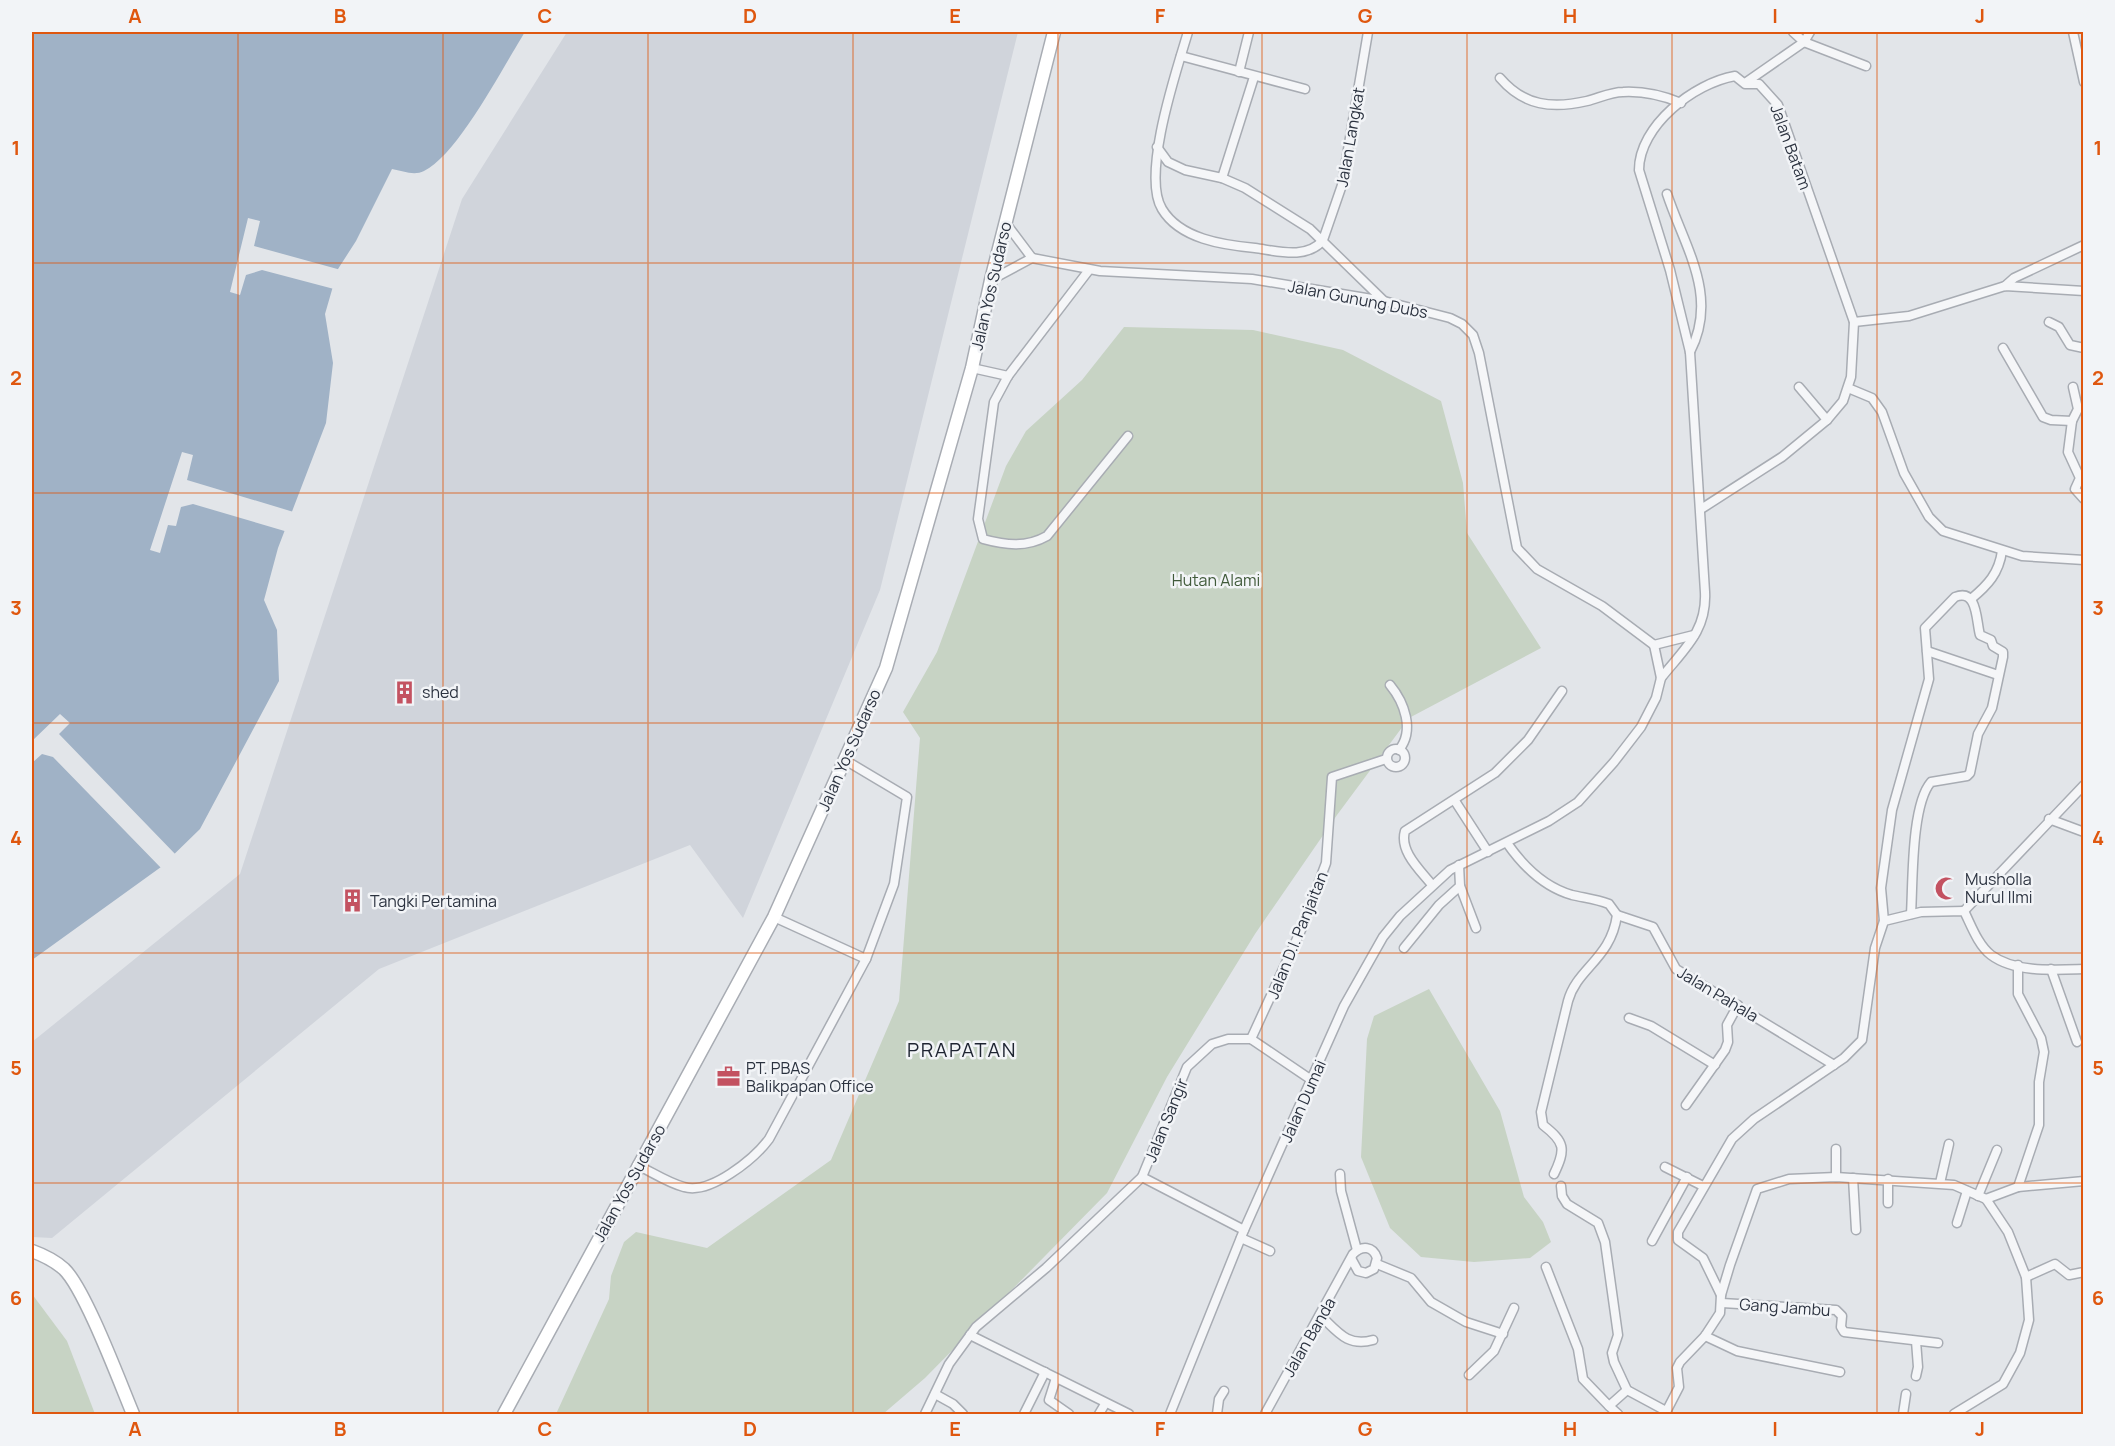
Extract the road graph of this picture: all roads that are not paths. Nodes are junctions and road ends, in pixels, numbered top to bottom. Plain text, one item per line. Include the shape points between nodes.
1 (1054, 32) edge
2 (1188, 32) edge
3 (1249, 32) edge
4 (1368, 32) edge
5 (1792, 32) edge
6 (1810, 32) edge
7 (2073, 32) edge
8 (1804, 42) junction
9 (1181, 56) junction
10 (1866, 66) dead end
11 (1239, 72) junction
12 (1254, 77) junction
13 (1500, 78) dead end
14 (2084, 82) edge
15 (1745, 84) junction
16 (1305, 89) dead end
17 (1682, 103) junction
18 (1157, 147) junction
19 (1222, 178) junction
20 (1667, 194) dead end
21 (1005, 222) junction
22 (1323, 240) junction
23 (2084, 245) edge
24 (1032, 258) junction
25 (1089, 270) junction
26 (991, 280) junction
27 (2005, 286) junction
28 (2084, 291) edge
29 (1384, 301) junction
30 (1854, 322) junction
31 (2049, 322) dead end
32 (2003, 348) dead end
33 (2084, 348) edge
34 (1690, 352) junction
35 (972, 368) junction
36 (1008, 376) junction
37 (1798, 387) dead end
38 (2073, 387) dead end
39 (1848, 388) junction
40 (1827, 420) junction
41 (2072, 421) junction
42 (1128, 436) dead end
43 (2084, 499) edge
44 (1701, 509) junction
45 (2002, 550) junction
46 (2084, 560) edge
47 (1971, 599) junction
48 (1696, 635) junction
49 (1654, 645) junction
50 (1927, 651) junction
51 (1998, 675) junction
52 (1661, 678) junction
53 (1390, 685) dead end
54 (1562, 691) dead end
55 (1399, 750) junction
56 (1386, 759) junction
57 (845, 760) junction
58 (2084, 785) edge
59 (1455, 801) junction
60 (2049, 819) junction
61 (2084, 832) edge
62 (1507, 843) junction
63 (1488, 852) junction
64 (1459, 865) junction
65 (1432, 885) junction
66 (1460, 886) junction
67 (1964, 911) junction
68 (1911, 913) junction
69 (1617, 915) junction
70 (774, 917) junction
71 (1883, 919) junction
72 (1476, 928) dead end
73 (1404, 948) dead end
74 (866, 959) junction
75 (2018, 965) junction
76 (2051, 969) junction
77 (2084, 969) edge
78 (1738, 1005) junction
79 (1629, 1018) dead end
80 (1251, 1039) junction
81 (2077, 1042) dead end
82 (1715, 1065) junction
83 (1834, 1065) junction
84 (1313, 1081) junction
85 (1686, 1105) dead end
86 (1949, 1143) dead end
87 (1836, 1149) dead end
88 (1997, 1150) dead end
89 (638, 1165) junction
90 (1665, 1167) dead end
91 (1340, 1174) dead end
92 (1554, 1174) dead end
93 (1142, 1177) junction
94 (1687, 1177) junction
95 (1836, 1177) junction
96 (1853, 1178) junction
97 (1888, 1179) junction
98 (2084, 1181) edge
99 (1940, 1183) junction
100 (1561, 1186) dead end
101 (1703, 1186) junction
102 (2018, 1187) junction
103 (1967, 1191) junction
104 (1982, 1197) junction
105 (1888, 1203) dead end
106 (1957, 1223) dead end
107 (1856, 1230) dead end
108 (1243, 1234) junction
109 (1652, 1241) dead end
110 (1358, 1250) junction
111 (32, 1251) edge
112 (1270, 1251) dead end
113 (1352, 1260) junction
114 (1377, 1264) junction
115 (1546, 1267) dead end
116 (2084, 1272) edge
117 (2026, 1277) junction
118 (1721, 1299) junction
119 (1514, 1308) dead end
120 (1320, 1315) junction
121 (1503, 1334) junction
122 (970, 1335) junction
123 (1705, 1336) junction
124 (1373, 1340) dead end
125 (1916, 1341) junction
126 (1938, 1343) dead end
127 (1045, 1372) junction
128 (1840, 1372) dead end
129 (1470, 1375) dead end
130 (1916, 1376) dead end
131 (1056, 1378) junction
132 (1627, 1390) junction
133 (1224, 1391) dead end
134 (935, 1394) junction
135 (1906, 1394) dead end
136 (1104, 1404) junction
137 (1609, 1406) junction
138 (1665, 1413) edge
139 (132, 1414) edge
140 (504, 1414) edge
141 (925, 1414) edge
142 (963, 1414) edge
143 (1024, 1414) edge
144 (1069, 1414) edge
145 (1100, 1414) edge
146 (1129, 1414) edge
147 (1170, 1414) edge
148 (1217, 1414) edge
149 (1265, 1414) edge
150 (1618, 1414) edge
151 (1903, 1414) edge
152 (1954, 1414) edge

1 - 21 main road, Jalan Yos Sudarso
2 - 9 street
3 - 11 street
4 - 22 street, Jalan Langkat via 1342,185
5 - 8 street
6 - 8 street
7 - 14 street
8 - 10 street
8 - 15 street
9 - 11 street
9 - 18 street
11 - 12 street
12 - 16 street
12 - 19 street
13 - 17 street via 1513,93 1551,105 1622,92
15 - 17 street, Jalan Batam via 1735,76 1726,78
15 - 30 street, Jalan Batam via 1759,84 1778,105
17 - 34 street, Jalan Batam via 1652,132 1639,158 1639,170
18 - 19 street via 1168,162
18 - 22 street via 1157,193 1161,208 1191,234 1214,243 1302,253
19 - 22 street via 1245,188
20 - 34 street via 1701,289 1701,326
21 - 24 street
21 - 26 main road, Jalan Yos Sudarso
22 - 29 street
23 - 27 street
24 - 25 street, Jalan Gunung Dubs
24 - 26 street
25 - 29 street, Jalan Gunung Dubs via 1252,279
25 - 36 street
26 - 35 main road, Jalan Yos Sudarso
27 - 28 street
27 - 30 street via 1909,316
29 - 49 street, Jalan Gunung Dubs via 1450,318 1473,335 1517,548 1537,569 1602,606
30 - 39 street, Jalan Batam
31 - 33 street via 2059,327 2070,345
32 - 41 street via 2043,417
34 - 44 street, Jalan Batam
35 - 36 street
35 - 57 main road, Jalan Yos Sudarso via 886,668
36 - 42 street via 990,418 978,519 983,539 1020,545 1047,536
37 - 40 street
38 - 41 street via 2078,409
39 - 40 street, Jalan Batam
39 - 45 street via 1872,398 1882,412 1904,473 1929,517 1943,531
40 - 44 street, Jalan Batam via 1782,457
41 - 43 street via 2068,452 2080,478 2075,489
44 - 48 street, Jalan Batam via 1706,611
45 - 46 street via 2022,556
45 - 47 street via 1991,581
47 - 50 street via 1955,597 1928,625
47 - 51 street via 1980,635 2004,654
48 - 49 street
48 - 52 street, Jalan Batam
49 - 52 street
50 - 51 street
50 - 71 street via 1929,679 1892,810 1881,888
51 - 68 street via 1992,708 1978,734 1969,775 1931,782 1924,793
52 - 62 street, Jalan Dumai via 1641,727 1578,802
53 - 55 street via 1405,709 1405,738
54 - 59 street via 1515,755
55 - 56 street via 1392,750
55 - 56 street via 1404,754 1403,765 1393,767
56 - 80 street, Jalan D.I. Panjaitan via 1332,777 1326,863 1301,930
57 - 70 main road, Jalan Yos Sudarso
57 - 74 street via 907,797 894,884
58 - 60 street
59 - 63 street
59 - 65 street via 1405,831 1402,840
60 - 61 street
60 - 67 street
62 - 63 street, Jalan Dumai
62 - 69 street, Jalan Pahala via 1519,861 1546,883 1572,895 1609,903
63 - 64 street, Jalan Dumai
64 - 65 street, Jalan Dumai
64 - 66 street
65 - 84 street, Jalan Dumai via 1383,936 1344,1006
66 - 72 street
66 - 73 street
67 - 68 street
67 - 75 street via 1990,954
68 - 71 street
69 - 78 street, Jalan Pahala via 1653,927 1672,965
69 - 92 street via 1608,944 1575,984 1568,1001 1541,1112 1543,1125 1562,1147
70 - 74 street
70 - 89 main road, Jalan Yos Sudarso
71 - 83 street via 1875,948 1865,1035
74 - 89 street via 757,1155 700,1188 684,1187
75 - 76 street
75 - 102 street via 2018,994 2044,1052 2039,1125
76 - 77 street
76 - 81 street
78 - 82 street via 1727,1025 1727,1047
78 - 83 street, Jalan Pahala
79 - 82 street via 1651,1026
80 - 84 street
80 - 93 street, Jalan Sangir via 1212,1044 1187,1067
82 - 85 street
83 - 101 street via 1742,1129
84 - 108 street, Jalan Dumai
86 - 99 street
87 - 95 street
88 - 104 street
89 - 140 main road, Jalan Yos Sudarso
90 - 94 street
91 - 110 street
93 - 108 street, Jalan Sangir
93 - 122 street, Jalan Sangir
94 - 101 street
94 - 109 street
95 - 96 street
95 - 118 street via 1789,1179 1757,1189
96 - 97 street
96 - 107 street
97 - 99 street
97 - 105 street
98 - 102 street
99 - 103 street
100 - 132 street via 1568,1204 1598,1223 1605,1242 1618,1335 1612,1353
101 - 118 street via 1678,1232 1678,1240 1703,1258
102 - 104 street
103 - 104 street
103 - 106 street
104 - 117 street via 2008,1232
108 - 112 street, Jalan Sangir
108 - 147 street, Jalan Dumai
110 - 113 street
110 - 114 street via 1372,1249
111 - 139 main road via 65,1270 84,1301
113 - 114 street via 1354,1268 1362,1272 1370,1272
113 - 120 street, Jalan Banda
114 - 121 street via 1410,1278 1431,1302 1466,1322
115 - 137 street via 1578,1349 1583,1379
116 - 117 street via 2069,1275 2055,1264
117 - 152 street via 2030,1320 2010,1373 2003,1384
118 - 123 street via 1720,1313
118 - 125 street, Gang Jambu via 1836,1310 1842,1316 1844,1332
119 - 121 street
120 - 124 street via 1343,1339 1360,1343
120 - 149 street, Jalan Banda
121 - 129 street via 1487,1360
122 - 127 street
122 - 134 street, Jalan Sangir via 949,1364
123 - 128 street via 1737,1351
123 - 138 street via 1680,1362 1679,1387
125 - 126 street, Gang Jambu
125 - 130 street
127 - 131 street
127 - 143 street
131 - 136 street
131 - 144 street via 1049,1400
132 - 137 street
132 - 138 street
133 - 148 street
134 - 141 street, Jalan Sangir
134 - 142 street
135 - 151 street
136 - 145 street
136 - 146 street
137 - 150 street

